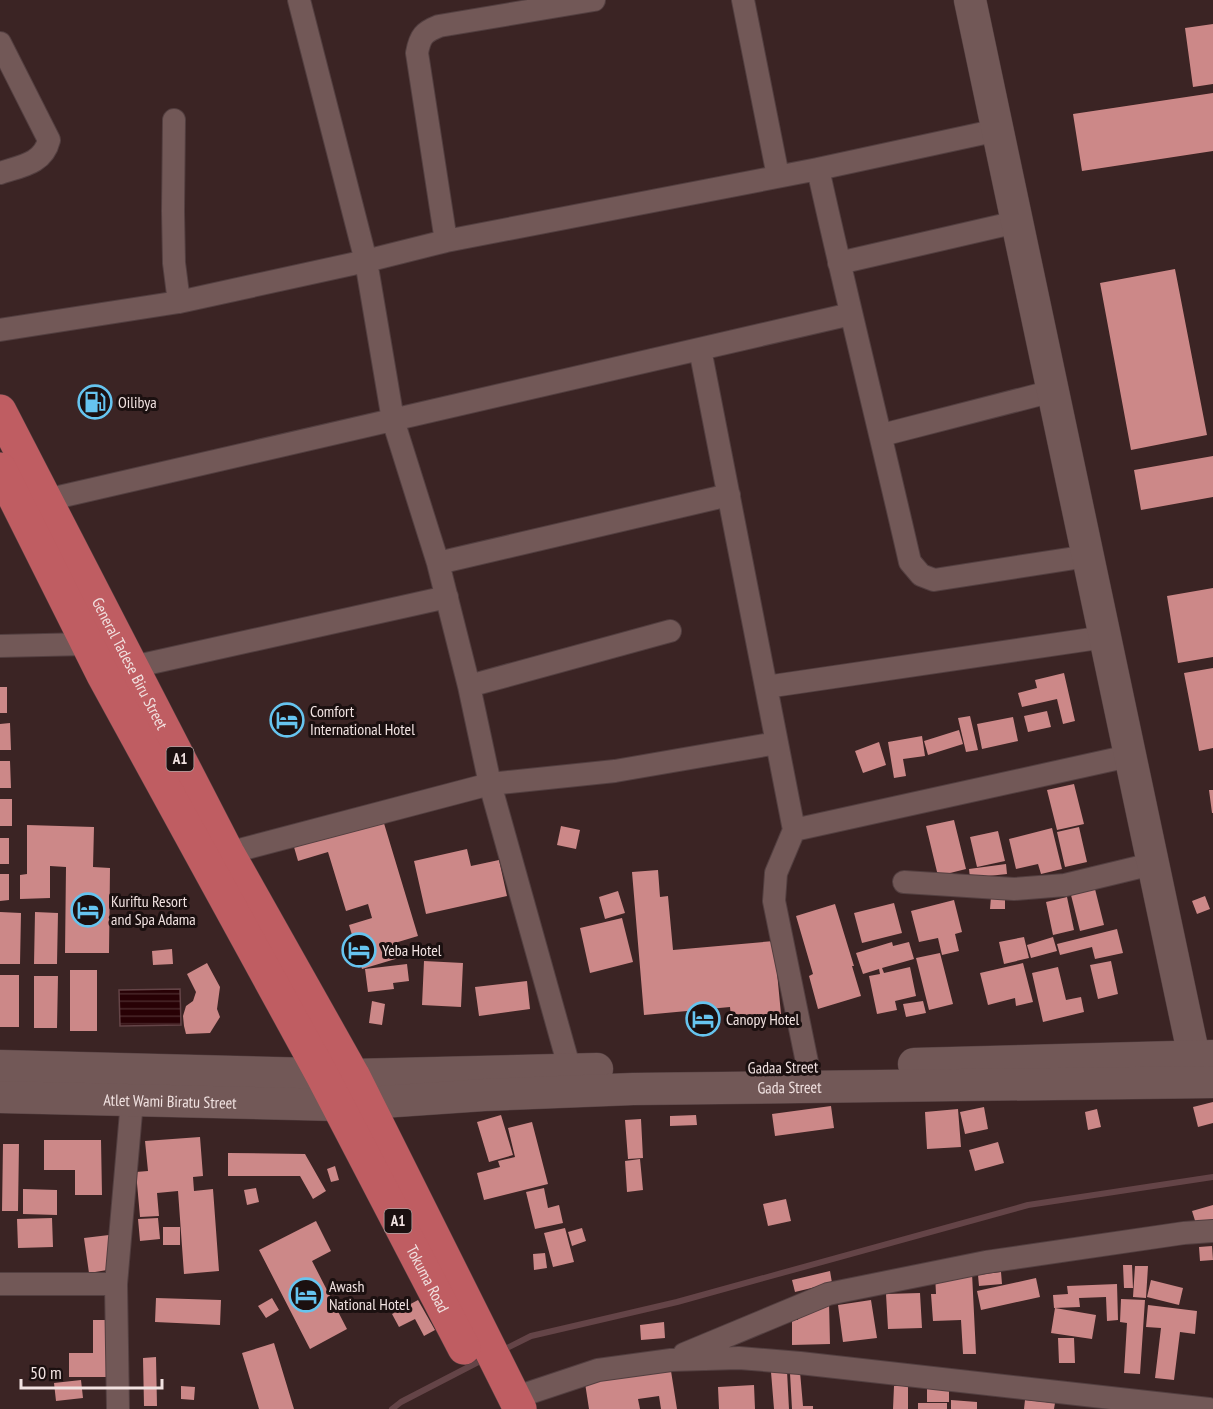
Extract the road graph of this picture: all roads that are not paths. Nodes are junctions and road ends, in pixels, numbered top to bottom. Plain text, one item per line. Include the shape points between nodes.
1 (299, 0) edge
2 (742, 0) edge
3 (970, 0) edge
4 (587, 1) edge
5 (0, 43) edge
6 (174, 120) dead end
7 (998, 129) junction
8 (818, 169) junction
9 (0, 173) edge
10 (778, 176) junction
11 (1017, 222) junction
12 (446, 241) junction
13 (366, 261) junction
14 (839, 263) junction
15 (179, 302) junction
16 (851, 314) junction
17 (0, 330) edge
18 (700, 349) junction
19 (1053, 391) junction
20 (0, 411) edge
21 (393, 420) junction
22 (882, 435) junction
23 (0, 469) edge
24 (729, 495) junction
25 (32, 502) junction
26 (1088, 556) junction
27 (438, 563) junction
28 (447, 597) junction
29 (670, 630) dead end
30 (1106, 637) junction
31 (88, 644) junction
32 (0, 646) edge
33 (117, 671) junction
34 (469, 686) junction
35 (766, 687) junction
36 (777, 743) junction
37 (1129, 756) junction
38 (490, 784) junction
39 (794, 830) junction
40 (228, 853) junction
41 (1152, 864) junction
42 (904, 882) dead end
43 (0, 1066) edge
44 (808, 1066) junction
45 (570, 1070) junction
46 (1205, 1070) edge
47 (345, 1090) junction
48 (0, 1097) edge
49 (132, 1101) junction
50 (1213, 1231) edge
51 (0, 1284) edge
52 (116, 1284) junction
53 (671, 1360) junction
54 (504, 1397) edge
55 (118, 1409) edge
56 (1209, 1409) edge

1 - 13 street
2 - 10 street
3 - 7 main road
4 - 12 street via 439,26 426,31 419,42 417,53
5 - 9 street via 49,140 39,159
6 - 15 street via 174,263
7 - 8 street
7 - 11 main road
8 - 10 street
8 - 14 street
10 - 12 street
11 - 14 street
11 - 19 main road
12 - 13 street
13 - 15 street
13 - 21 street
14 - 16 street
15 - 17 street
16 - 18 street
16 - 22 street
18 - 21 street
18 - 24 street
19 - 22 street
19 - 26 main road
20 - 25 main road, General Tadese Biru Street / A1
21 - 25 street
21 - 27 street
22 - 26 street via 910,562 921,575 934,580
23 - 25 main road, General Tadese Biru Street / A1
24 - 27 street
24 - 35 street
25 - 31 main road, General Tadese Biru Street / A1
25 - 33 main road, General Tadese Biru Street / A1
26 - 30 main road
27 - 28 street
28 - 33 street
28 - 34 street
29 - 34 street
30 - 35 street
30 - 37 main road
31 - 32 street
31 - 33 main road, General Tadese Biru Street / A1
33 - 40 main road, General Tadese Biru Street / A1
33 - 47 main road, General Tadese Biru Street / A1
34 - 38 street
35 - 36 street
36 - 38 street via 615,771
36 - 39 street
37 - 39 street
37 - 41 main road
38 - 40 street
38 - 45 street
39 - 44 street via 776,873 774,901
40 - 47 main road, General Tadese Biru Street / A1
41 - 42 street via 1065,885 1014,889
41 - 46 main road
43 - 47 main road, Atlet Wami Biratu Street
44 - 45 main road, Gadaa Street
44 - 46 main road, Gadaa Street
45 - 47 main road, Gadaa Street
46 - 47 main road, Gada Street via 484,1095
47 - 49 main road, Atlet Wami Biratu Street
47 - 54 main road, Tokuma Road / A1
48 - 49 main road, Atlet Wami Biratu Street
49 - 52 street
50 - 53 street via 986,1262 828,1294
51 - 52 street
52 - 55 street
53 - 54 street via 597,1370
53 - 56 street via 740,1358 800,1363

